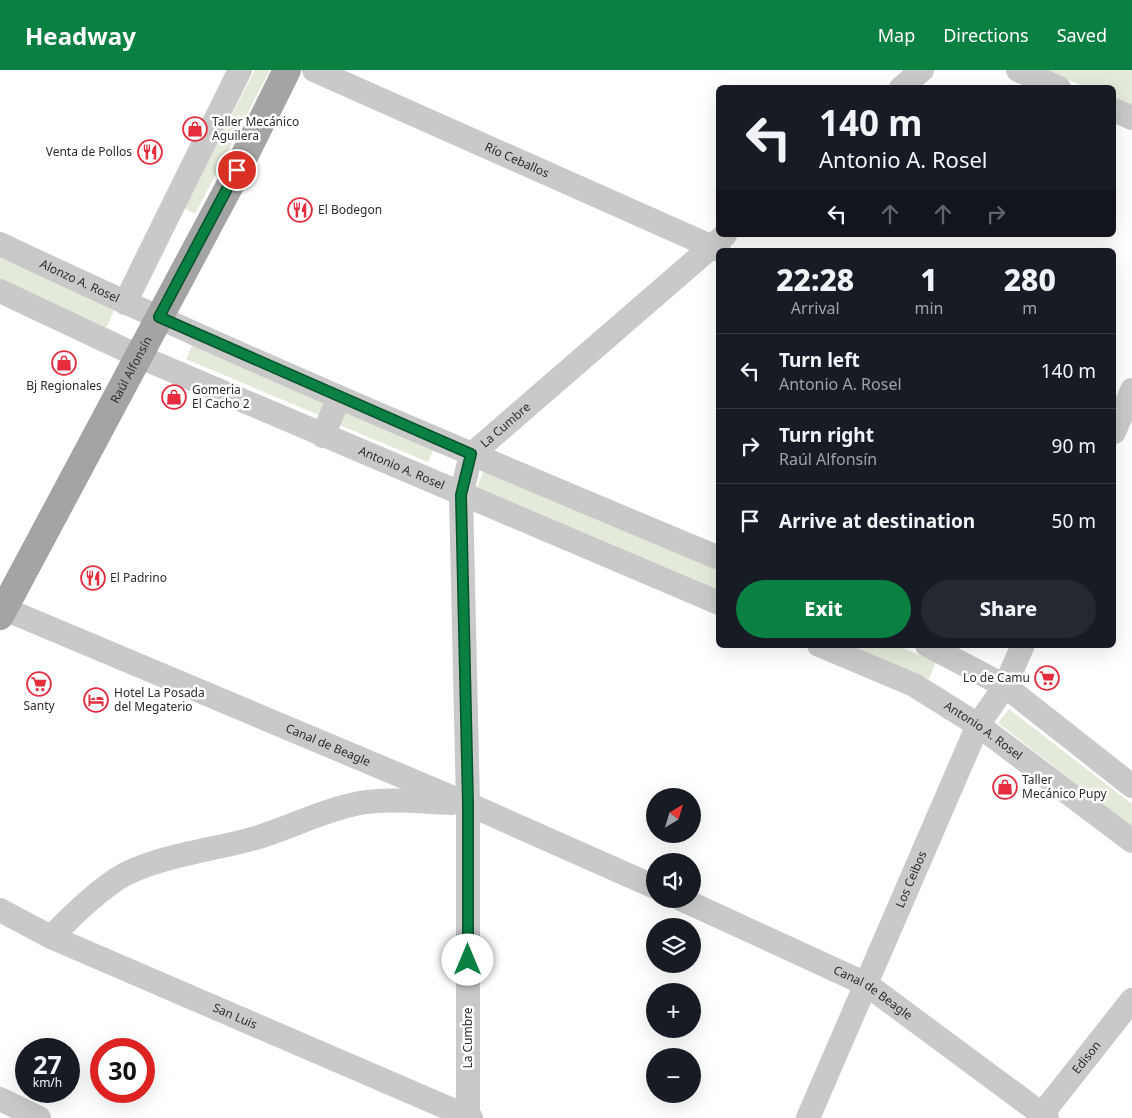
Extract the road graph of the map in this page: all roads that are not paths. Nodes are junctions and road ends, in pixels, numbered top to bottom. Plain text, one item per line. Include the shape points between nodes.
1 (240, 70) edge
2 (287, 70) edge
3 (314, 70) edge
4 (922, 70) edge
5 (1018, 70) edge
6 (904, 85) edge
7 (1053, 85) edge
8 (1116, 111) edge
9 (1132, 118) edge
10 (0, 244) edge
11 (719, 244) edge
12 (0, 292) edge
13 (125, 303) junction
14 (159, 317) junction
15 (138, 356) junction
16 (1132, 390) edge
17 (340, 396) junction
18 (1119, 431) edge
19 (323, 436) junction
20 (471, 454) junction
21 (461, 495) junction
22 (716, 557) edge
23 (716, 602) edge
24 (1, 610) edge
25 (826, 648) edge
26 (933, 648) edge
27 (1022, 648) edge
28 (1006, 686) junction
29 (978, 725) junction
30 (1132, 786) edge
31 (468, 804) junction
32 (1132, 842) edge
33 (646, 883) edge
34 (701, 908) edge
35 (0, 910) edge
36 (51, 937) junction
37 (866, 984) junction
38 (1132, 1000) edge
39 (0, 1099) edge
40 (1045, 1116) edge
41 (39, 1118) edge
42 (469, 1118) edge
43 (808, 1118) edge

1 - 13 street
2 - 14 main road, Raúl Alfonsín
3 - 11 street, Río Ceballos
4 - 6 street
5 - 7 street
8 - 9 street
10 - 13 street, Alonzo A. Rosel
11 - 20 street, La Cumbre
12 - 15 street
13 - 14 street, Alonzo A. Rosel
14 - 15 main road, Raúl Alfonsín
14 - 17 street
15 - 19 street, Antonio A. Rosel
15 - 24 main road, Raúl Alfonsín
16 - 18 street
17 - 19 street
17 - 20 street
19 - 21 street, Antonio A. Rosel
20 - 21 street, La Cumbre
20 - 22 street
21 - 23 street, Antonio A. Rosel
21 - 31 street, La Cumbre
24 - 31 street, Canal de Beagle
25 - 29 street, Antonio A. Rosel via 914,685
26 - 28 street
27 - 28 street, Los Ceibos
28 - 29 street, Los Ceibos
28 - 30 street
29 - 32 street, Antonio A. Rosel
29 - 37 street, Los Ceibos
31 - 33 street, Canal de Beagle
31 - 36 street via 391,800 361,803 253,839 147,866 118,878
31 - 42 street, La Cumbre
34 - 37 street, Canal de Beagle
35 - 36 street, San Luis
36 - 42 street, San Luis
37 - 40 street, Canal de Beagle
37 - 43 street, Los Ceibos
38 - 40 street, Edison
39 - 41 street

